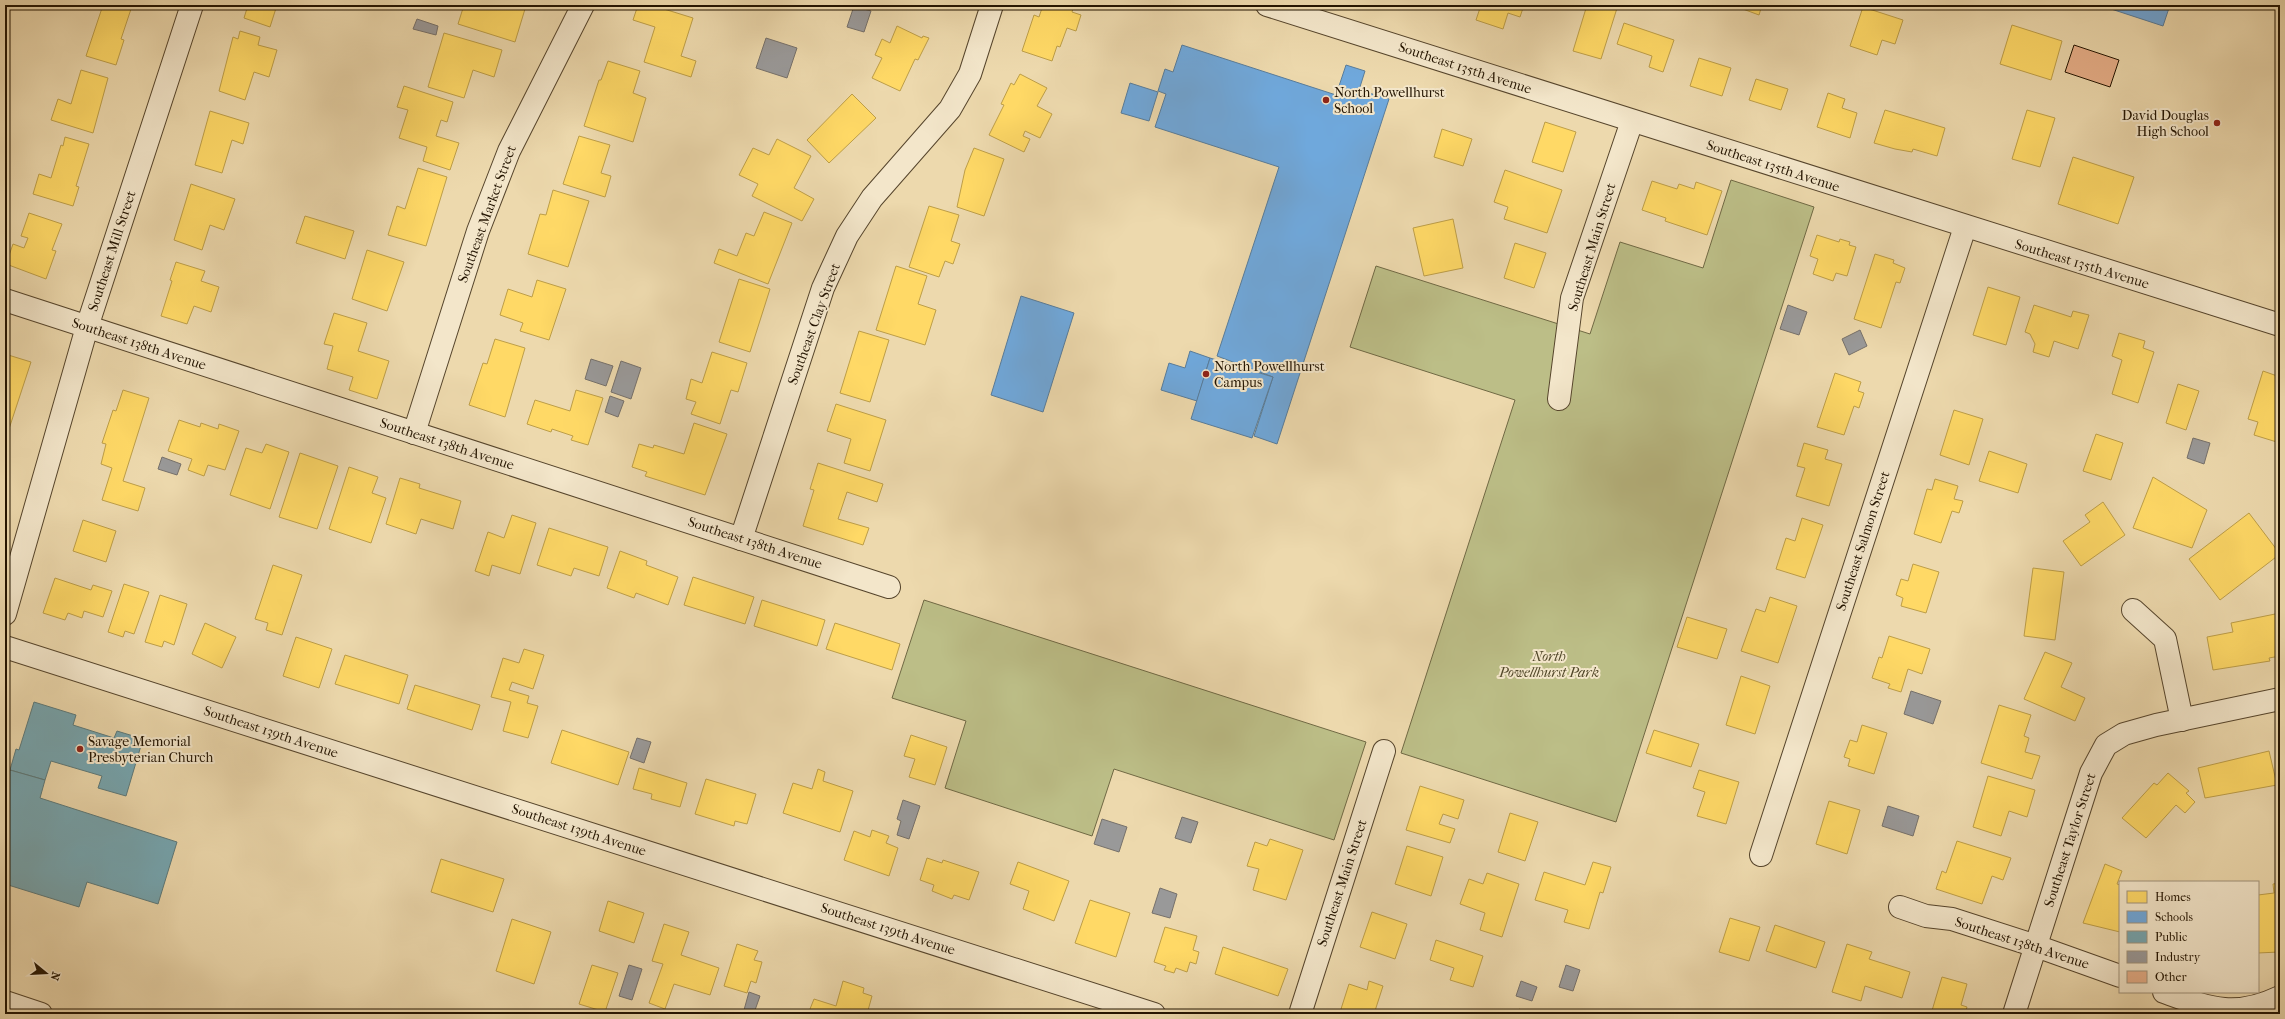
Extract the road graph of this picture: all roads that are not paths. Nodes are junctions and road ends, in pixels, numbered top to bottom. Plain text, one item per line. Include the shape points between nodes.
1 (192, 5) edge
2 (583, 5) edge
3 (992, 5) edge
4 (1267, 5) edge
5 (1632, 121) junction
6 (1965, 227) junction
7 (5, 300) edge
8 (2280, 325) edge
9 (87, 327) junction
10 (1559, 399) dead end
11 (414, 433) junction
12 (741, 538) junction
13 (890, 587) dead end
14 (2133, 610) dead end
15 (5, 614) edge
16 (5, 647) edge
17 (2280, 699) edge
18 (2182, 720) junction
19 (1384, 751) dead end
20 (1761, 855) dead end
21 (1900, 907) dead end
22 (2036, 946) junction
23 (2119, 976) edge
24 (2167, 993) edge
25 (2280, 997) edge
26 (5, 1002) edge
27 (41, 1014) edge
28 (1154, 1014) edge
29 (1300, 1014) edge
30 (2014, 1014) edge

1 - 9 street, Southeast Mill Street
2 - 11 street, Southeast Market Street via 506,158 478,231
3 - 12 street, Southeast Clay Street via 970,74 950,109 872,198 847,236 823,288
4 - 5 street, Southeast 135th Avenue
5 - 6 street, Southeast 135th Avenue
5 - 10 street, Southeast Main Street via 1572,298
6 - 8 street, Southeast 135th Avenue
6 - 20 street, Southeast Salmon Street
7 - 9 street, Southeast 138th Avenue
9 - 11 street, Southeast 138th Avenue
9 - 15 street, Southeast Mill Street
11 - 12 street, Southeast 138th Avenue
12 - 13 street, Southeast 138th Avenue
14 - 18 street via 2165,639
16 - 28 street, Southeast 139th Avenue
17 - 18 street, Southeast Taylor Street
18 - 22 street, Southeast Taylor Street via 2124,734 2106,744 2097,758
19 - 29 street, Southeast Main Street
21 - 22 street, Southeast 138th Avenue via 1931,917 1952,919
22 - 23 street, Southeast 138th Avenue
22 - 30 street, Southeast Taylor Street
24 - 25 street via 2213,1009 2242,1011
26 - 27 street

